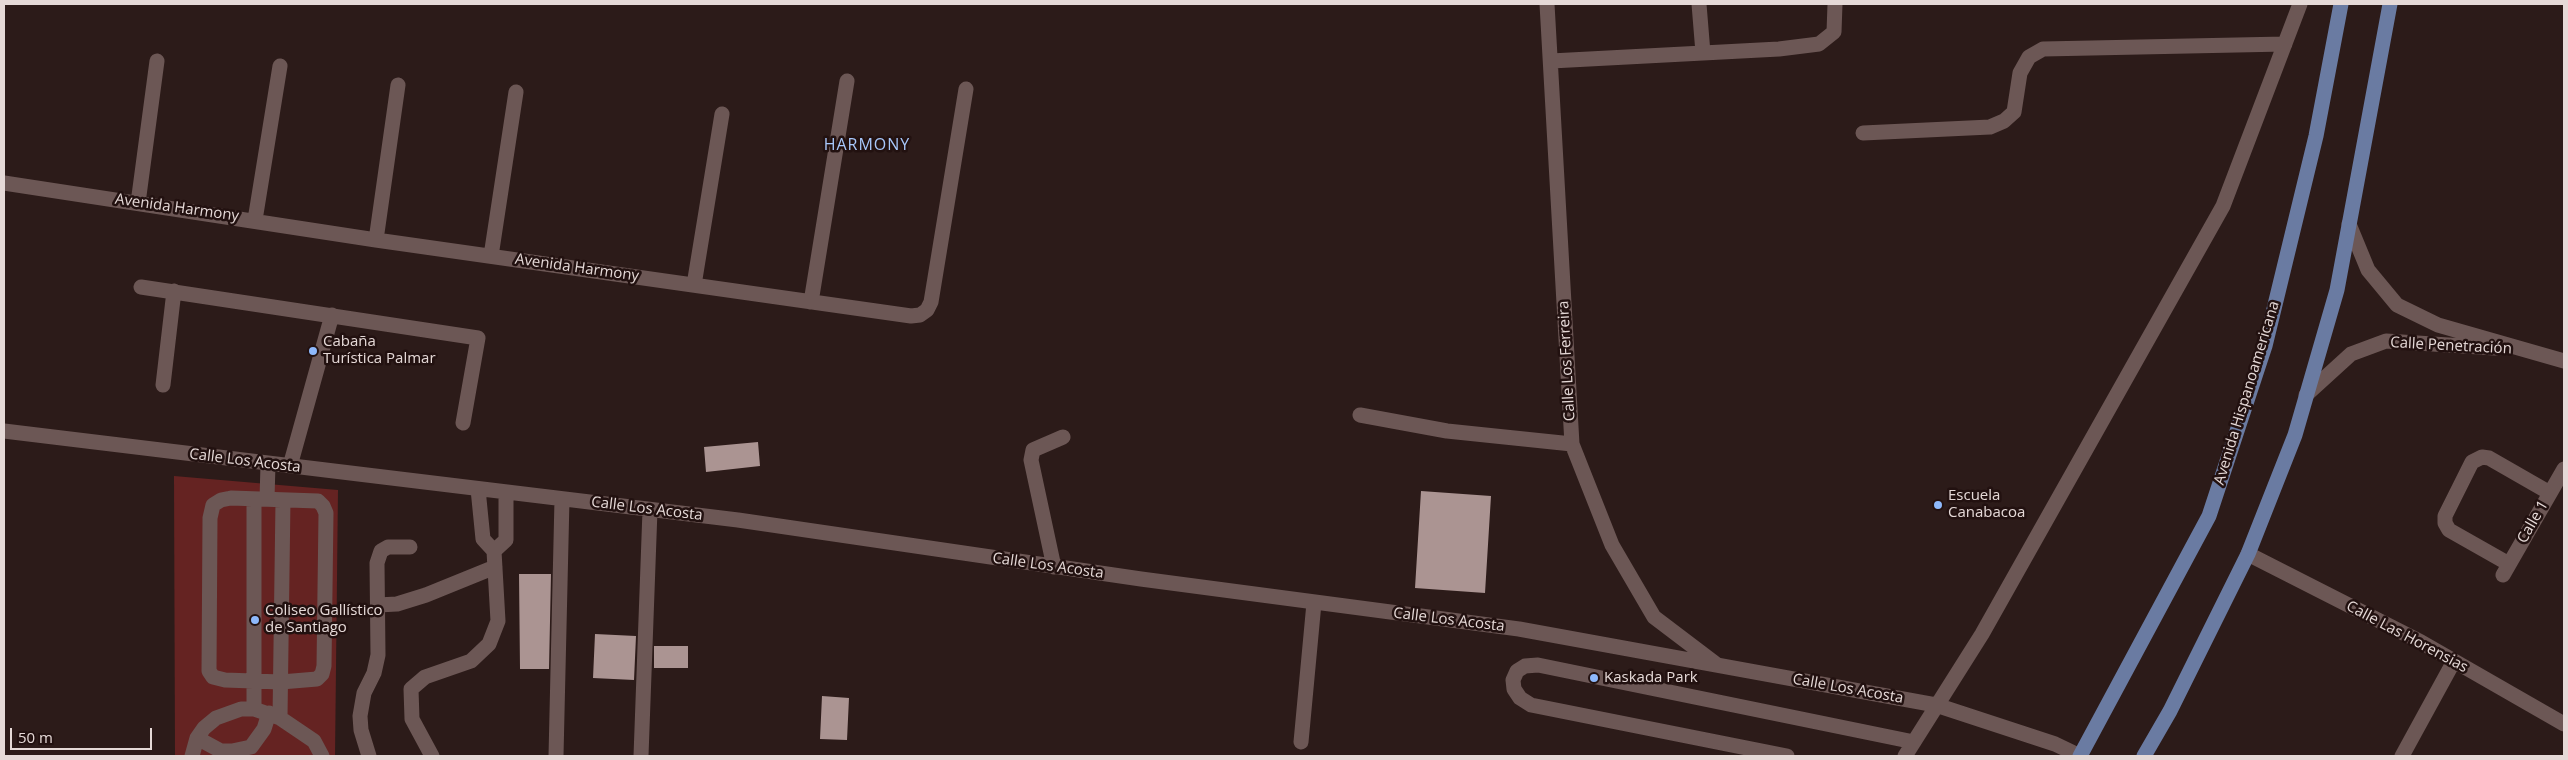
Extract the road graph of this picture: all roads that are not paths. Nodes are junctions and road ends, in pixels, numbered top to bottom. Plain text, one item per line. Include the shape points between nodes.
1 (1547, 4) edge
2 (1699, 4) edge
3 (1834, 4) edge
4 (2300, 4) edge
5 (2341, 4) edge
6 (2390, 4) edge
7 (2284, 44) junction
8 (1703, 53) junction
9 (157, 61) dead end
10 (1551, 61) junction
11 (280, 66) dead end
12 (847, 81) dead end
13 (398, 85) dead end
14 (966, 89) dead end
15 (516, 92) dead end
16 (722, 114) dead end
17 (1863, 133) dead end
18 (4, 183) edge
19 (138, 203) junction
20 (255, 220) junction
21 (2350, 224) junction
22 (376, 240) junction
23 (491, 256) junction
24 (694, 285) junction
25 (140, 287) dead end
26 (174, 292) junction
27 (811, 302) junction
28 (332, 315) junction
29 (2524, 350) junction
30 (2564, 360) edge
31 (163, 385) dead end
32 (2306, 395) junction
33 (1360, 415) dead end
34 (463, 423) dead end
35 (4, 431) edge
36 (1063, 437) dead end
37 (1572, 444) junction
38 (268, 464) junction
39 (290, 466) junction
40 (2564, 469) edge
41 (478, 489) junction
42 (506, 492) junction
43 (2550, 493) junction
44 (260, 499) junction
45 (562, 499) junction
46 (283, 500) junction
47 (650, 510) junction
48 (410, 547) dead end
49 (494, 551) junction
50 (2248, 554) junction
51 (495, 567) junction
52 (1054, 567) junction
53 (1314, 603) junction
54 (378, 605) junction
55 (2454, 661) junction
56 (1719, 666) junction
57 (255, 680) junction
58 (281, 682) junction
59 (1936, 706) junction
60 (268, 713) junction
61 (2564, 724) edge
62 (197, 738) junction
63 (1301, 742) dead end
64 (1914, 742) junction
65 (192, 756) edge
66 (322, 756) edge
67 (369, 756) edge
68 (432, 756) edge
69 (556, 756) edge
70 (641, 756) edge
71 (1787, 756) edge
72 (1905, 756) edge
73 (2080, 756) edge
74 (2144, 756) edge
75 (2402, 756) edge

1 - 10 street, Calle Los Ferreira
2 - 8 street
3 - 8 street via 1834,32 1819,44
4 - 7 street
5 - 73 main road, Avenida Hispanoamericana via 2316,136 2265,346 2209,516
6 - 21 main road
7 - 17 street via 2043,49 2029,57 2020,73 2014,112 2004,121 1990,127
7 - 59 street via 2223,206 1982,634
8 - 10 street
9 - 19 street
10 - 37 street, Calle Los Ferreira
11 - 20 street
12 - 27 street
13 - 22 street
14 - 27 street, Avenida Harmony via 933,292 927,310 911,316
15 - 23 street
16 - 24 street
18 - 19 street, Avenida Harmony
19 - 20 street, Avenida Harmony
20 - 22 street, Avenida Harmony
21 - 29 street, Calle Penetración via 2368,270 2397,305 2438,325
21 - 32 main road via 2337,290
22 - 23 street, Avenida Harmony
23 - 24 street, Avenida Harmony
24 - 27 street, Avenida Harmony
25 - 26 street
26 - 28 street
26 - 31 street
28 - 34 street via 478,338
28 - 39 street
29 - 30 street, Calle Penetración
29 - 32 street, Calle Penetración via 2386,341 2351,354
32 - 50 main road via 2295,435
33 - 37 street via 1447,431
35 - 38 street, Calle Los Acosta
36 - 52 street via 1033,450 1031,460
37 - 56 street, Calle Los Ferreira via 1612,545 1654,618
38 - 39 street, Calle Los Acosta
38 - 44 street
39 - 41 street, Calle Los Acosta
40 - 43 street, Calle 1
41 - 42 street, Calle Los Acosta
41 - 49 street via 483,539
42 - 45 street, Calle Los Acosta
42 - 49 street via 506,540
43 - 43 street, Calle 1 via 2506,570 2449,530 2445,523 2445,516 2472,462 2482,456
44 - 46 street
44 - 57 street
44 - 57 street via 221,500 213,505 210,518 209,671 218,679
45 - 47 street, Calle Los Acosta
45 - 69 street
46 - 58 street
46 - 58 street via 318,501 326,513 322,674 309,681
47 - 52 street, Calle Los Acosta
47 - 70 street
48 - 54 street via 388,547 381,551 377,563
49 - 51 street
50 - 55 street, Calle Las Horensias
50 - 74 main road via 2170,711
51 - 54 street via 397,604
51 - 68 street via 498,621 489,644 471,661 425,676 411,689 412,720
52 - 53 street, Calle Los Acosta
53 - 56 street, Calle Los Acosta via 1519,629
53 - 63 street
54 - 67 street via 378,655 364,693 360,716
55 - 61 street, Calle Las Horensias
55 - 75 street
56 - 59 street, Calle Los Acosta
57 - 58 street
57 - 60 street
58 - 60 street
59 - 64 street
59 - 73 street, Calle Los Acosta via 2055,744
60 - 62 street via 241,709 216,718
60 - 62 street via 264,729 251,747 221,751
60 - 66 street via 314,740
62 - 65 street
64 - 71 street via 1538,665 1525,666 1517,671 1513,680 1514,690 1531,706
64 - 72 street

